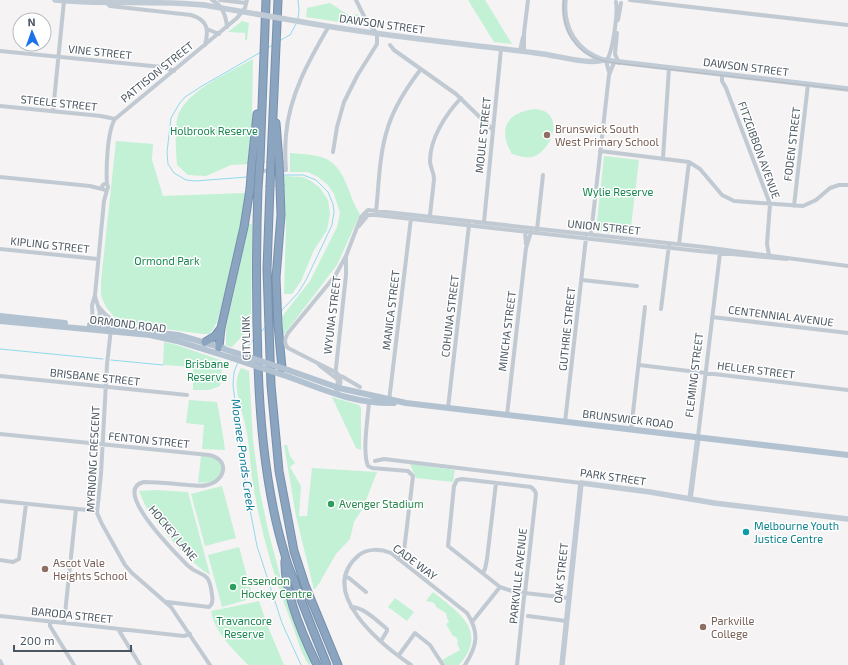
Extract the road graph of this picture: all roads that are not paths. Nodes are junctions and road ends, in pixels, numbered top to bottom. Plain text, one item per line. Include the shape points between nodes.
1 (55, 0) edge
2 (71, 0) edge
3 (212, 0) edge
4 (220, 0) edge
5 (266, 0) edge
6 (278, 0) edge
7 (356, 0) edge
8 (528, 0) edge
9 (565, 0) edge
10 (631, 0) edge
11 (64, 1) edge
12 (105, 1) junction
13 (246, 1) edge
14 (614, 1) edge
15 (622, 2) edge
16 (848, 25) edge
17 (329, 26) junction
18 (227, 27) junction
19 (207, 29) junction
20 (219, 34) junction
21 (377, 34) junction
22 (205, 45) junction
23 (390, 45) dead end
24 (501, 49) junction
25 (0, 51) edge
26 (522, 51) junction
27 (587, 52) junction
28 (558, 56) junction
29 (59, 57) junction
30 (263, 58) junction
31 (605, 61) junction
32 (617, 62) junction
33 (669, 68) junction
34 (421, 69) junction
35 (174, 71) junction
36 (609, 75) junction
37 (724, 75) junction
38 (808, 84) junction
39 (848, 89) edge
40 (273, 91) junction
41 (461, 98) junction
42 (0, 106) edge
43 (53, 111) junction
44 (115, 119) junction
45 (493, 130) junction
46 (600, 151) junction
47 (333, 152) dead end
48 (664, 158) junction
49 (689, 162) junction
50 (246, 172) dead end
51 (543, 175) dead end
52 (0, 177) edge
53 (848, 185) edge
54 (104, 187) junction
55 (770, 204) junction
56 (794, 206) junction
57 (376, 212) junction
58 (430, 216) junction
59 (410, 218) junction
60 (444, 220) junction
61 (484, 222) junction
62 (469, 225) junction
63 (525, 231) junction
64 (537, 231) junction
65 (531, 232) junction
66 (590, 234) junction
67 (586, 238) junction
68 (679, 244) junction
69 (669, 245) junction
70 (526, 248) junction
71 (0, 249) edge
72 (720, 253) junction
73 (766, 254) junction
74 (346, 256) junction
75 (98, 259) junction
76 (791, 259) junction
77 (848, 266) edge
78 (582, 280) junction
79 (637, 286) dead end
80 (95, 295) junction
81 (98, 306) junction
82 (645, 306) dead end
83 (662, 309) dead end
84 (0, 316) edge
85 (712, 317) junction
86 (0, 321) edge
87 (94, 327) junction
88 (221, 328) junction
89 (111, 329) junction
90 (135, 329) junction
91 (848, 333) edge
92 (205, 342) junction
93 (221, 351) junction
94 (280, 354) junction
95 (313, 362) junction
96 (639, 365) junction
97 (272, 368) junction
98 (335, 371) junction
99 (286, 372) junction
100 (705, 373) junction
101 (0, 376) edge
102 (337, 376) junction
103 (106, 387) junction
104 (338, 388) junction
105 (360, 388) dead end
106 (848, 390) edge
107 (187, 395) dead end
108 (338, 395) junction
109 (369, 399) junction
110 (389, 401) junction
111 (448, 408) junction
112 (506, 415) junction
113 (565, 422) junction
114 (631, 430) junction
115 (0, 434) edge
116 (698, 438) junction
117 (102, 444) junction
118 (201, 454) joint
119 (848, 455) edge
120 (375, 461) dead end
121 (496, 483) junction
122 (581, 483) junction
123 (690, 499) junction
124 (0, 501) edge
125 (26, 504) junction
126 (76, 509) junction
127 (97, 511) junction
128 (848, 519) edge
129 (285, 556) junction
130 (398, 559) junction
131 (0, 560) edge
132 (483, 573) junction
133 (345, 576) junction
134 (500, 587) junction
135 (366, 592) dead end
136 (525, 593) junction
137 (568, 598) junction
138 (167, 602) junction
139 (351, 607) junction
140 (0, 616) edge
141 (528, 616) dead end
142 (566, 621) junction
143 (50, 622) junction
144 (472, 622) junction
145 (64, 623) junction
146 (118, 629) junction
147 (190, 634) junction
148 (381, 641) junction
149 (399, 655) junction
150 (0, 662) edge
151 (2, 665) edge
152 (74, 665) edge
153 (140, 665) edge
154 (210, 665) edge
155 (317, 665) edge
156 (327, 665) edge
157 (338, 665) edge
158 (411, 665) edge
159 (443, 665) edge
160 (465, 665) edge
161 (517, 665) edge
162 (562, 665) edge

1 - 11 street, DAWSON STREET
2 - 11 street
3 - 18 street via 220,7 226,18
4 - 13 street
5 - 30 highway, CITYLINK
6 - 40 highway, CITYLINK
7 - 21 street
8 - 26 street
9 - 27 street via 564,13 568,29 576,42
10 - 15 street
10 - 16 street
11 - 12 street, DAWSON STREET
11 - 29 street
12 - 17 street, DAWSON STREET, bridge via 154,0 204,5
12 - 19 street via 110,6 191,15 201,20
13 - 18 street, PATTISON STREET via 241,15
14 - 15 street
14 - 31 street via 617,8 612,47 609,58
15 - 32 street via 615,54
17 - 21 street, DAWSON STREET
17 - 50 street via 308,64 292,105 286,135 286,170
18 - 20 street, PATTISON STREET
19 - 20 street
19 - 22 street
20 - 22 street, PATTISON STREET
21 - 24 street, DAWSON STREET
21 - 47 street via 375,48 344,102
22 - 35 street, PATTISON STREET
23 - 34 street
24 - 26 street, DAWSON STREET
24 - 45 street, MOULE STREET
25 - 29 street, VINE STREET
26 - 28 street, DAWSON STREET
27 - 28 street, DAWSON STREET
27 - 31 street
28 - 31 street, DAWSON STREET via 592,62
29 - 35 street, VINE STREET via 162,67
29 - 43 street
30 - 88 highway, bridge via 250,189
30 - 129 highway, CITYLINK, bridge via 256,324 266,463 274,514
31 - 32 street, DAWSON STREET
31 - 36 street
32 - 33 street, DAWSON STREET
32 - 36 street
33 - 37 street, DAWSON STREET
33 - 48 street
34 - 41 street
34 - 57 street via 401,97 388,126
35 - 44 street, PATTISON STREET
36 - 46 street
37 - 38 street, DAWSON STREET
37 - 55 street, FITZGIBBON AVENUE via 726,88
38 - 39 street, DAWSON STREET
38 - 56 street, FODEN STREET
40 - 94 highway, bridge via 281,215 276,278
40 - 157 highway, CITYLINK, bridge via 267,269 273,413 279,471 294,551
41 - 45 street
41 - 58 street via 442,124 432,151 430,162 434,179
42 - 43 street, STEELE STREET
43 - 44 street, STEELE STREET
44 - 54 street via 111,130
45 - 61 street, MOULE STREET
46 - 48 street
46 - 66 street
48 - 49 street
49 - 55 street via 700,169 728,199
49 - 68 street
51 - 64 street
52 - 54 street
53 - 56 street via 830,188 808,205
54 - 75 street
55 - 56 street
55 - 73 street, FITZGIBBON AVENUE
57 - 58 street, UNION STREET
57 - 59 street, UNION STREET
57 - 74 street via 368,210 362,215
58 - 60 street, UNION STREET
59 - 60 street, UNION STREET
59 - 110 street, MANICA STREET
60 - 61 street, UNION STREET
60 - 62 street, UNION STREET
61 - 64 street, UNION STREET
62 - 63 street, UNION STREET
62 - 111 street, COHUNA STREET
63 - 65 street, UNION STREET
63 - 70 street, MINCHA STREET
64 - 65 street, UNION STREET
64 - 66 street, UNION STREET
64 - 67 street, UNION STREET
65 - 70 street, MINCHA STREET
66 - 69 street, UNION STREET
67 - 69 street, UNION STREET
67 - 78 street, GUTHRIE STREET
68 - 69 street, UNION STREET
68 - 73 street, UNION STREET
69 - 72 street, UNION STREET
69 - 83 street
70 - 112 street, MINCHA STREET
71 - 75 street, KIPLING STREET
72 - 76 street, UNION STREET
72 - 85 street, FLEMING STREET
73 - 76 street, UNION STREET
74 - 95 street via 335,276 288,333 285,341 288,348
74 - 98 street, WYUNA STREET
75 - 80 street
76 - 77 street, UNION STREET
78 - 79 street
78 - 113 street, GUTHRIE STREET
80 - 81 street
80 - 87 street via 92,305
81 - 87 street via 100,314
81 - 90 street via 113,322
82 - 96 street
84 - 87 main road, ORMOND ROAD
85 - 91 street, CENTENNIAL AVENUE
85 - 100 street, FLEMING STREET
86 - 87 main road, ORMOND ROAD
87 - 89 main road, ORMOND ROAD
88 - 92 highway via 215,336
88 - 93 highway
89 - 90 main road, ORMOND ROAD
89 - 93 main road, ORMOND ROAD
89 - 103 street, MYRNONG CRESCENT
90 - 92 main road, ORMOND ROAD
92 - 93 main road, ORMOND ROAD
93 - 97 main road, ORMOND ROAD, bridge
94 - 97 highway
94 - 99 highway
95 - 98 street
95 - 102 street
96 - 100 street, HELLER STREET
96 - 114 street
97 - 99 main road, ORMOND ROAD, bridge
97 - 99 main road, ORMOND ROAD, bridge
98 - 102 street, WYUNA STREET
99 - 104 main road, ORMOND ROAD
99 - 108 main road, ORMOND ROAD
100 - 106 street, HELLER STREET
100 - 116 street, FLEMING STREET
101 - 103 street, BRISBANE STREET
102 - 104 street via 341,380
102 - 105 street via 342,376
103 - 107 street, BRISBANE STREET
103 - 117 street, MYRNONG CRESCENT
104 - 108 street
104 - 109 main road, BRUNSWICK ROAD
108 - 109 main road, BRUNSWICK ROAD
109 - 110 main road, BRUNSWICK ROAD
109 - 130 street via 366,461 370,468 408,471 413,476 404,551
110 - 111 main road, BRUNSWICK ROAD
111 - 112 main road, BRUNSWICK ROAD
112 - 113 main road, BRUNSWICK ROAD
113 - 114 main road, BRUNSWICK ROAD
114 - 116 main road, BRUNSWICK ROAD
115 - 117 street, FENTON STREET
116 - 119 main road, BRUNSWICK ROAD
116 - 123 street, FLEMING STREET
117 - 118 street, FENTON STREET
117 - 127 street, MYRNONG CRESCENT
118 - 138 street, HOCKEY LANE via 214,456 223,464 223,474 216,482 199,486 144,482 137,485 134,493 142,512 153,527 190,568 206,575 211,585 212,603 209,607
120 - 122 street, PARK STREET via 384,459
121 - 132 street
121 - 132 street via 462,479 456,481 454,486 448,546
121 - 136 street, PARKVILLE AVENUE via 531,487 536,494
122 - 123 street, PARK STREET
122 - 137 street, OAK STREET
123 - 128 street, PARK STREET
124 - 125 street
125 - 126 street
125 - 131 street via 20,557 13,562
126 - 127 street
126 - 145 street
127 - 138 street, MYRNONG CRESCENT via 127,568
129 - 155 highway via 285,571 293,602
129 - 156 highway, CITYLINK
130 - 133 street, CADE WAY via 383,550 371,550 360,554
130 - 144 street, CADE WAY via 467,613
132 - 134 street
133 - 135 street
133 - 139 street via 346,596
134 - 136 street
134 - 144 street
136 - 137 street
136 - 161 street, PARKVILLE AVENUE
137 - 142 street, OAK STREET
138 - 147 street, MYRNONG CRESCENT
139 - 148 street via 367,629
139 - 148 street via 362,610 387,629
140 - 143 street, BARODA STREET
141 - 142 street
142 - 162 street, OAK STREET
143 - 145 street, BARODA STREET
143 - 152 street via 51,628
144 - 160 street via 475,632 474,647
145 - 146 street, BARODA STREET
146 - 147 street, BARODA STREET via 184,636
146 - 153 street
147 - 154 street, MYRNONG CRESCENT
148 - 149 street
149 - 158 street
149 - 159 street via 415,633 430,645
150 - 151 street

